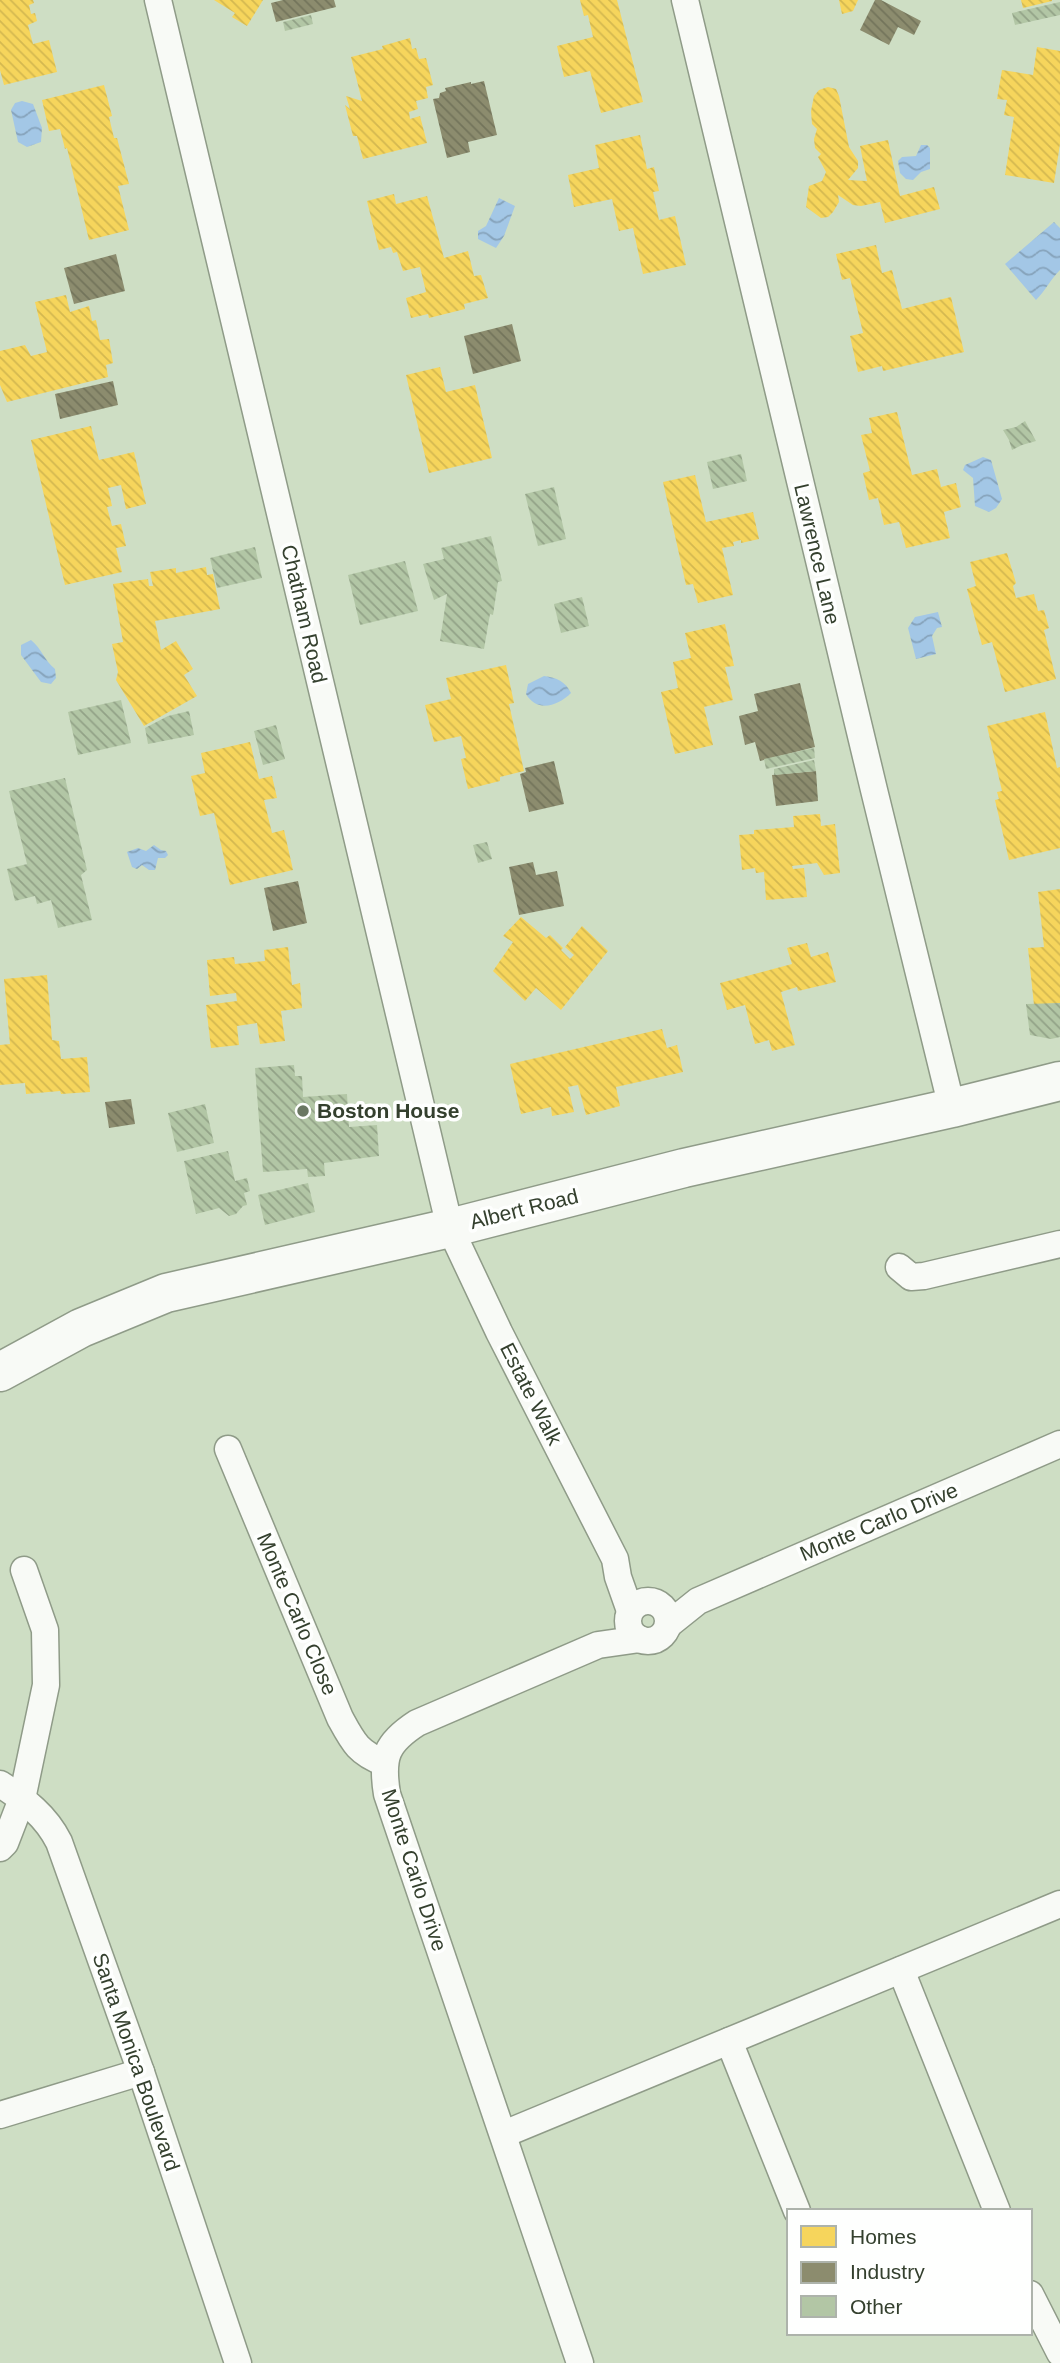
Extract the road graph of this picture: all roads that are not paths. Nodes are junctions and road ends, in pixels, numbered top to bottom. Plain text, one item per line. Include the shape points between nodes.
1 (158, 0) edge
2 (685, 0) edge
3 (1060, 1081) edge
4 (952, 1108) junction
5 (450, 1227) junction
6 (1060, 1244) edge
7 (899, 1267) dead end
8 (0, 1372) edge
9 (1060, 1444) edge
10 (229, 1449) dead end
11 (24, 1570) dead end
12 (646, 1616) junction
13 (384, 1763) junction
14 (0, 1784) edge
15 (22, 1798) junction
16 (0, 1848) edge
17 (1060, 1904) edge
18 (901, 1970) junction
19 (729, 2041) junction
20 (141, 2072) junction
21 (0, 2115) edge
22 (504, 2134) junction
23 (796, 2209) edge
24 (996, 2209) edge
25 (1032, 2298) edge
26 (1060, 2353) edge
27 (238, 2363) edge
28 (580, 2363) edge

1 - 5 street, Chatham Road
2 - 4 street, Lawrence Lane
3 - 4 street, Albert Road
4 - 5 street, Albert Road
5 - 8 street, Albert Road via 166,1293 81,1328
5 - 12 street, Estate Walk via 615,1559 633,1575
6 - 7 street via 924,1276 911,1277
9 - 12 street, Monte Carlo Drive via 698,1601
10 - 13 street, Monte Carlo Close via 340,1718 354,1744
11 - 15 street via 45,1630 46,1685
12 - 13 street, Monte Carlo Drive via 598,1645 417,1723 398,1735
13 - 22 street, Monte Carlo Drive via 387,1794
14 - 15 street, Santa Monica Boulevard
15 - 16 street
15 - 20 street, Santa Monica Boulevard via 50,1824 59,1842
17 - 18 street
18 - 19 street
18 - 24 street
19 - 22 street
19 - 23 street
20 - 21 street
20 - 27 street, Santa Monica Boulevard
22 - 28 street, Monte Carlo Drive
25 - 26 street

